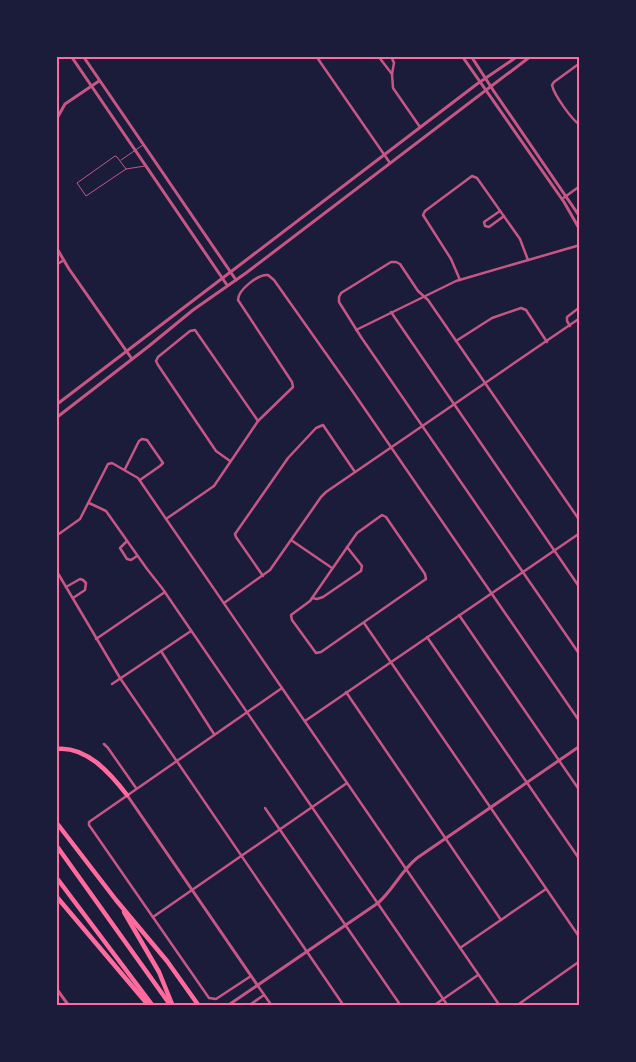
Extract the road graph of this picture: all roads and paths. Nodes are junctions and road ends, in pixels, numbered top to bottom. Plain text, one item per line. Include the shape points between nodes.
1 (71, 56) edge
2 (83, 56) edge
3 (316, 56) edge
4 (378, 56) edge
5 (391, 56) edge
6 (462, 56) edge
7 (471, 56) edge
8 (518, 56) edge
9 (531, 56) edge
10 (580, 63) edge
11 (392, 74) junction
12 (486, 78) junction
13 (99, 80) junction
14 (480, 82) junction
15 (91, 86) junction
16 (490, 86) junction
17 (486, 90) junction
18 (56, 120) edge
19 (580, 124) edge
20 (420, 127) junction
21 (143, 145) junction
22 (135, 150) junction
23 (384, 155) junction
24 (120, 161) junction
25 (390, 163) junction
26 (146, 166) junction
27 (126, 169) junction
28 (580, 186) edge
29 (566, 195) junction
30 (562, 199) junction
31 (500, 211) junction
32 (504, 216) junction
33 (580, 217) edge
34 (580, 230) edge
35 (580, 244) edge
36 (56, 247) edge
37 (64, 260) junction
38 (528, 260) junction
39 (56, 265) edge
40 (231, 272) junction
41 (223, 278) junction
42 (236, 280) junction
43 (460, 280) junction
44 (227, 285) junction
45 (424, 296) junction
46 (580, 307) edge
47 (390, 312) junction
48 (580, 318) edge
49 (570, 326) junction
50 (356, 330) junction
51 (456, 341) junction
52 (547, 342) junction
53 (126, 351) junction
54 (132, 359) junction
55 (485, 384) junction
56 (56, 405) edge
57 (454, 405) junction
58 (56, 418) edge
59 (258, 422) junction
60 (422, 426) junction
61 (391, 448) junction
62 (230, 461) junction
63 (125, 469) junction
64 (355, 472) junction
65 (140, 480) junction
66 (88, 503) junction
67 (166, 519) junction
68 (580, 521) edge
69 (580, 533) edge
70 (56, 536) edge
71 (291, 540) junction
72 (127, 542) junction
73 (347, 547) junction
74 (554, 551) junction
75 (138, 556) junction
76 (332, 568) junction
77 (56, 570) edge
78 (522, 572) junction
79 (263, 576) junction
80 (66, 587) junction
81 (580, 588) edge
82 (165, 592) junction
83 (491, 593) junction
84 (73, 598) junction
85 (312, 598) junction
86 (224, 603) junction
87 (459, 615) junction
88 (364, 623) junction
89 (191, 631) junction
90 (427, 637) junction
91 (96, 639) junction
92 (160, 651) junction
93 (580, 655) edge
94 (391, 662) junction
95 (120, 678) junction
96 (112, 684) dead end
97 (282, 688) junction
98 (346, 692) junction
99 (246, 712) junction
100 (305, 721) junction
101 (580, 722) edge
102 (214, 734) junction
103 (104, 744) dead end
104 (580, 746) edge
105 (56, 749) edge
106 (176, 760) junction
107 (559, 760) junction
108 (347, 783) junction
109 (526, 783) junction
110 (136, 788) junction
111 (580, 791) edge
112 (127, 795) junction
113 (312, 807) junction
114 (491, 807) junction
115 (265, 808) dead end
116 (56, 822) edge
117 (280, 830) junction
118 (446, 838) junction
119 (56, 845) edge
120 (241, 856) junction
121 (580, 860) edge
122 (405, 868) junction
123 (56, 877) edge
124 (546, 889) junction
125 (192, 890) junction
126 (56, 896) edge
127 (56, 900) edge
128 (116, 900) junction
129 (378, 903) junction
130 (153, 917) junction
131 (75, 918) junction
132 (501, 920) junction
133 (346, 925) junction
134 (580, 938) edge
135 (460, 948) junction
136 (307, 952) junction
137 (580, 962) edge
138 (478, 975) junction
139 (251, 976) junction
140 (258, 986) junction
141 (56, 988) edge
142 (264, 995) junction
143 (443, 998) junction
144 (69, 1006) edge
145 (151, 1006) edge
146 (172, 1006) edge
147 (199, 1006) edge
148 (227, 1006) edge
149 (248, 1006) edge
150 (272, 1006) edge
151 (344, 1006) edge
152 (401, 1006) edge
153 (433, 1006) edge
154 (448, 1006) edge
155 (500, 1006) edge
156 (516, 1006) edge

1 - 15 street
2 - 13 street
3 - 23 street
4 - 11 street
5 - 11 street via 394,63
6 - 14 street
7 - 12 street
8 - 12 street
9 - 16 street
10 - 19 street via 552,85 558,98
11 - 20 street via 393,88
12 - 14 street
12 - 16 street
13 - 15 street
13 - 21 street
14 - 17 street
14 - 20 street
15 - 18 street via 65,104
15 - 22 street
16 - 17 street
16 - 29 street
17 - 25 street
17 - 30 street
20 - 23 street
21 - 22 lane
21 - 40 street
22 - 24 lane
22 - 26 street
23 - 25 street
23 - 40 street
24 - 27 lane
24 - 27 lane via 115,156 78,184 87,195
25 - 42 street
26 - 27 lane
26 - 41 street
28 - 29 street
29 - 30 street
29 - 33 street
30 - 34 street
31 - 32 street
31 - 32 street via 484,222 484,226 489,227
31 - 43 street via 473,176 424,213 423,218 451,259
32 - 38 street via 522,243
35 - 38 street
36 - 37 street
37 - 39 street
37 - 53 street
38 - 43 street
40 - 41 street
40 - 42 street
41 - 44 street
41 - 53 street
42 - 44 street
43 - 45 street
44 - 54 street
45 - 47 street
45 - 50 street via 400,264 392,262 339,295 340,303
45 - 51 street
46 - 49 street via 567,317
47 - 50 street
47 - 57 street
48 - 49 street
49 - 52 street
50 - 60 street
51 - 52 street via 492,318 521,308 526,310
51 - 55 street
52 - 55 street
53 - 54 street
53 - 56 street
54 - 58 street
55 - 57 street
55 - 68 street
57 - 60 street
57 - 74 street
59 - 61 street via 294,386 239,302 241,291 265,274 272,277
59 - 62 street
59 - 62 street via 194,330 160,355 156,362 216,450
60 - 61 street
60 - 78 street
61 - 64 street
61 - 83 street
62 - 67 street via 212,488
63 - 65 street
63 - 65 street via 139,441 147,440 162,462
63 - 66 street via 109,463
64 - 71 street via 323,495
64 - 79 street via 322,425 290,455 235,534
65 - 67 street
66 - 70 street via 80,519
66 - 72 street via 106,511
67 - 86 street
69 - 74 street
71 - 76 street
71 - 79 street
72 - 75 street
72 - 75 street via 120,548 127,559
73 - 76 street
73 - 85 street via 362,566 361,571 322,598
73 - 88 street via 361,528 383,515 426,575 424,581
74 - 78 street
74 - 81 street
75 - 82 street
76 - 85 street
77 - 80 street
78 - 83 street
78 - 93 street
79 - 86 street
80 - 84 street
80 - 84 street via 80,579 86,583 85,590
82 - 89 street
82 - 91 street
83 - 87 street
83 - 101 street
84 - 91 street
85 - 88 street via 291,617 316,653
86 - 97 street
87 - 90 street
87 - 107 street
88 - 94 street
89 - 92 street
89 - 99 street
90 - 94 street
90 - 109 street
91 - 95 street
92 - 95 street
92 - 102 street
94 - 98 street
94 - 114 street
95 - 96 street
95 - 106 street
97 - 99 street
97 - 100 street
98 - 100 street
98 - 118 street
99 - 102 street
99 - 113 street
100 - 108 street
102 - 106 street
103 - 110 street
104 - 107 street
105 - 112 highway via 73,751 94,761
106 - 110 street
106 - 120 street
107 - 109 street
107 - 111 street
108 - 113 street
108 - 122 street
109 - 114 street
109 - 121 street
110 - 112 street
112 - 125 street
112 - 130 street via 89,821 89,825
113 - 117 street
113 - 129 street
114 - 118 street
114 - 124 street
115 - 117 street
116 - 128 highway
117 - 120 street
117 - 133 street
118 - 122 street
118 - 132 street
119 - 146 highway
120 - 125 street
120 - 136 street
122 - 129 street
122 - 135 street
123 - 145 highway
124 - 132 street
124 - 134 street
125 - 130 street
125 - 139 street
126 - 131 highway
127 - 131 highway
128 - 146 highway via 159,972
128 - 147 highway via 167,961
129 - 133 street
129 - 143 street
130 - 139 street via 210,999 216,999
131 - 145 highway
132 - 135 street
133 - 136 street
133 - 152 street
135 - 138 street
136 - 140 street
136 - 151 street
137 - 156 street
138 - 143 street
138 - 155 street
139 - 140 street
140 - 142 street
140 - 148 street
141 - 144 street
142 - 149 street
142 - 150 street
143 - 153 street
143 - 154 street

